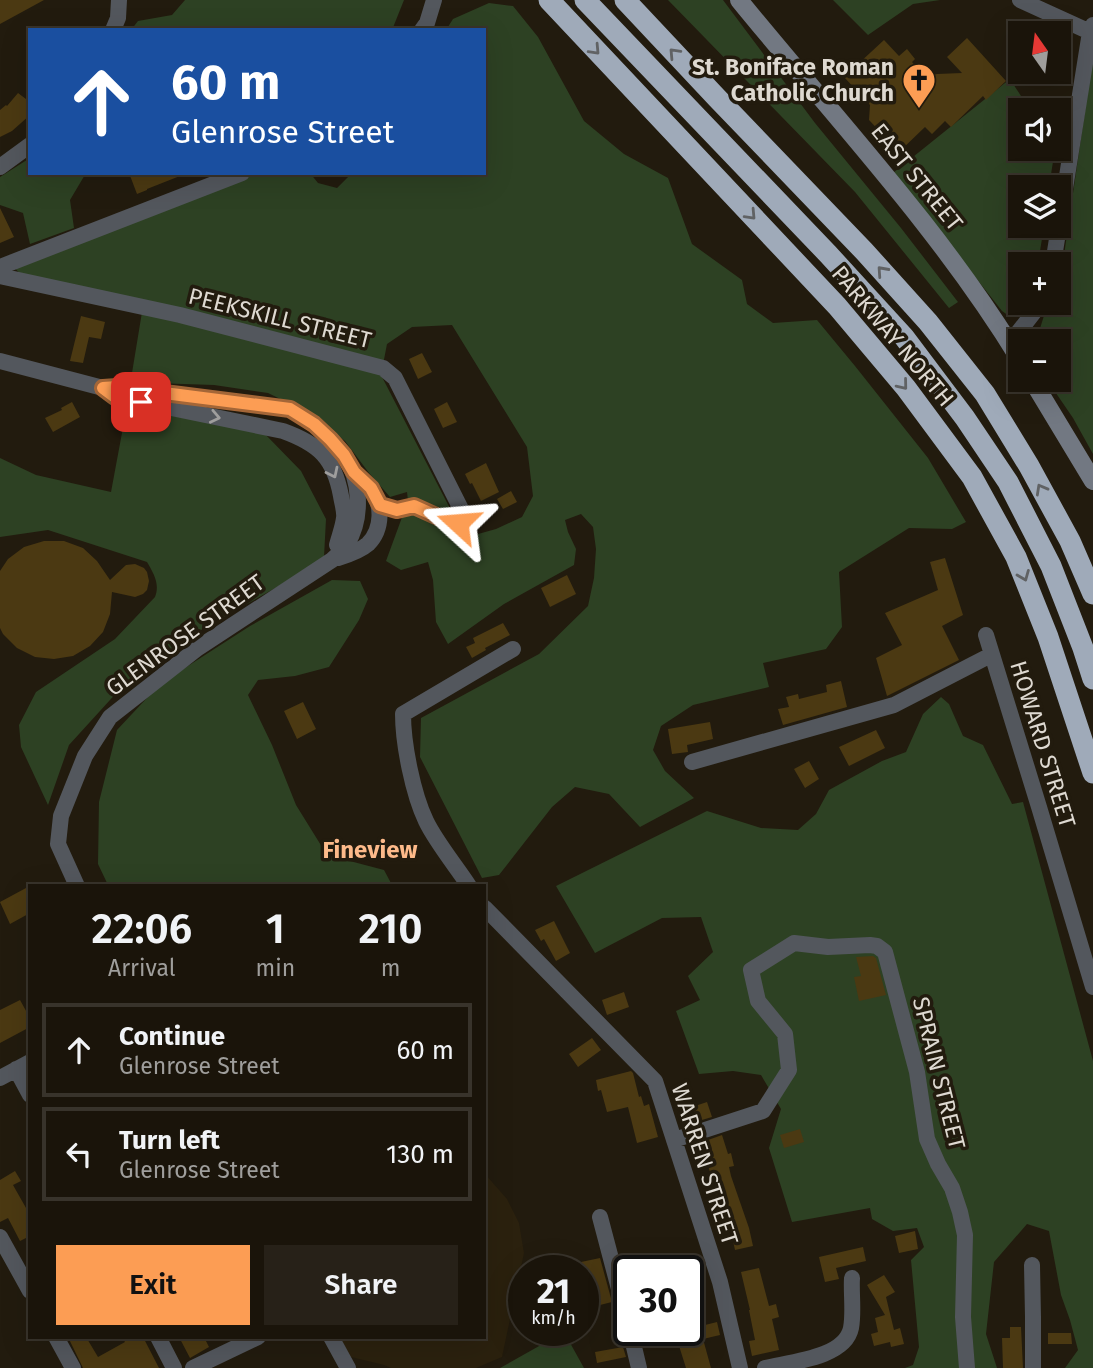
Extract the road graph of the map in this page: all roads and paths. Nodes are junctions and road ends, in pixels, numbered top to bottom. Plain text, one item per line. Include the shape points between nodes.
1 (118, 0) edge
2 (434, 0) edge
3 (549, 0) edge
4 (585, 0) edge
5 (625, 0) edge
6 (739, 0) edge
7 (1020, 0) edge
8 (115, 24) edge
9 (423, 28) edge
10 (1091, 28) edge
11 (28, 146) edge
12 (0, 167) edge
13 (237, 175) edge
14 (1055, 252) edge
15 (0, 267) edge
16 (0, 276) edge
17 (1032, 315) edge
18 (1021, 329) edge
19 (1008, 340) edge
20 (0, 361) edge
21 (103, 388) junction
22 (1039, 392) edge
23 (354, 472) junction
24 (1093, 481) edge
25 (380, 505) junction
26 (332, 560) junction
27 (1093, 594) edge
28 (986, 635) dead end
29 (513, 649) dead end
30 (991, 655) junction
31 (1093, 679) edge
32 (692, 762) dead end
33 (1093, 773) edge
34 (76, 884) edge
35 (468, 884) edge
36 (486, 911) edge
37 (1093, 987) edge
38 (23, 1066) edge
39 (0, 1078) edge
40 (28, 1087) edge
41 (674, 1140) junction
42 (600, 1217) dead end
43 (0, 1237) edge
44 (1032, 1265) dead end
45 (613, 1266) edge
46 (852, 1278) dead end
47 (28, 1287) edge
48 (56, 1339) edge
49 (159, 1339) edge
50 (254, 1339) edge
51 (332, 1339) edge
52 (634, 1346) edge
53 (73, 1368) edge
54 (174, 1368) edge
55 (193, 1368) edge
56 (348, 1368) edge
57 (639, 1368) edge
58 (740, 1368) edge
59 (765, 1368) edge
60 (967, 1368) edge
61 (1032, 1368) edge

1 - 8 street
2 - 9 street
3 -> 33 highway, PARKWAY NORTH via 837,306 906,387 972,477 1016,557
4 - 31 highway via 904,337 965,418 1008,482 1051,566
27 -> 5 highway, PARKWAY NORTH via 1029,466 961,363 864,250
6 - 19 main road, EAST STREET via 900,192
7 - 10 street
10 - 14 street
11 - 12 street
13 - 15 street
16 - 25 street, PEEKSKILL STREET via 180,315 383,368 395,378 464,515 452,523 414,506 397,510
17 - 18 street
20 - 21 street
21 - 23 street, GLENROSE STREET via 290,409 330,439
21 -> 26 street via 115,397 283,431 319,449 337,476 343,509
22 - 24 main road
23 - 25 street
23 - 26 street, GLENROSE STREET via 357,513 347,545
25 - 26 street via 378,527 369,543
26 - 34 street, GLENROSE STREET via 198,648 110,717 85,756 61,816 58,844
28 - 30 street, HOWARD STREET
29 - 35 street via 403,714 416,796 426,822
30 - 32 street via 894,705
30 - 37 street, HOWARD STREET
36 - 41 street, WARREN STREET via 655,1081
38 - 39 street
38 - 40 street
41 - 58 street, WARREN STREET via 720,1282
41 - 60 street, SPRAIN STREET via 763,1111 789,1070 785,1034 758,1001 751,970 794,943 881,948 917,1072 927,1139 952,1188 965,1236
42 - 45 street
43 - 47 street
44 - 61 street
46 - 59 street via 851,1328 843,1343 825,1354
48 - 53 street
49 - 54 street
50 - 55 street
51 - 56 street
52 - 57 street

